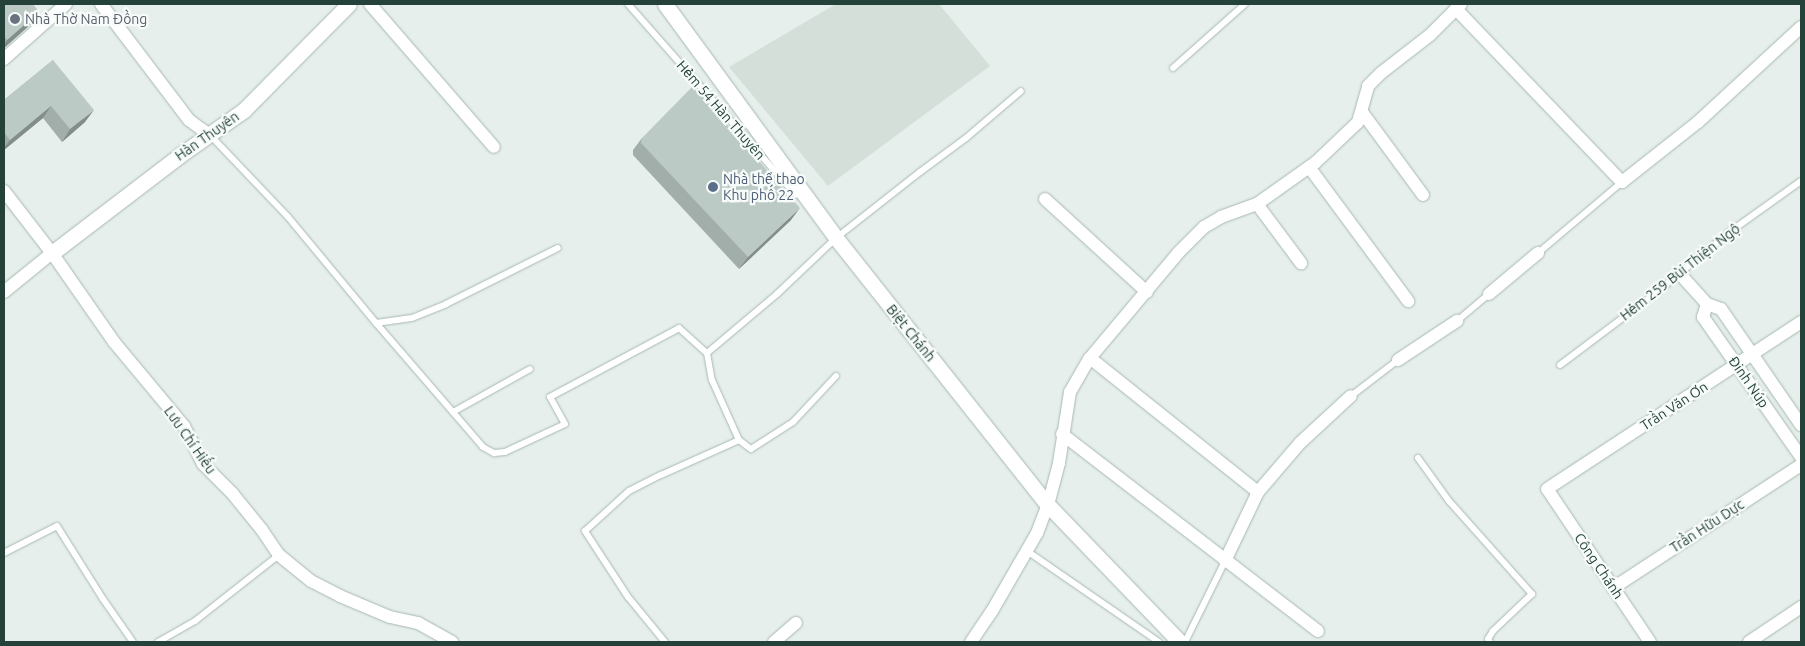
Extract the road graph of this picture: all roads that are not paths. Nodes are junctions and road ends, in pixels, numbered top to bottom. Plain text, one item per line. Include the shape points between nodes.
1 (66, 4) edge
2 (101, 4) edge
3 (349, 4) edge
4 (370, 4) edge
5 (628, 4) edge
6 (665, 4) edge
7 (1245, 4) edge
8 (1458, 6) edge
9 (1801, 27) edge
10 (4, 59) edge
11 (1173, 68) dead end
12 (1020, 91) dead end
13 (1362, 112) junction
14 (210, 135) junction
15 (494, 147) dead end
16 (1309, 167) junction
17 (1801, 181) edge
18 (1622, 182) junction
19 (4, 191) edge
20 (1423, 195) dead end
21 (1045, 200) dead end
22 (1257, 204) junction
23 (836, 238) junction
24 (558, 248) dead end
25 (52, 253) junction
26 (1538, 253) joint
27 (1301, 263) dead end
28 (1680, 274) junction
29 (4, 292) edge
30 (1147, 292) junction
31 (1489, 294) joint
32 (1408, 302) dead end
33 (1707, 304) junction
34 (1457, 321) joint
35 (1801, 322) edge
36 (376, 323) junction
37 (707, 353) junction
38 (1753, 354) junction
39 (1090, 358) junction
40 (1398, 360) joint
41 (1736, 364) junction
42 (1560, 365) dead end
43 (530, 369) dead end
44 (836, 376) dead end
45 (1351, 396) joint
46 (453, 412) junction
47 (1801, 425) edge
48 (1062, 434) junction
49 (739, 440) junction
50 (1418, 458) dead end
51 (1801, 458) edge
52 (1801, 465) edge
53 (1547, 489) joint
54 (1258, 492) junction
55 (1048, 505) junction
56 (1027, 551) junction
57 (4, 553) edge
58 (279, 555) junction
59 (1225, 561) junction
60 (1614, 588) junction
61 (1801, 607) edge
62 (796, 623) dead end
63 (1318, 631) dead end
64 (133, 642) edge
65 (158, 642) edge
66 (452, 642) edge
67 (664, 642) edge
68 (774, 642) edge
69 (971, 642) edge
70 (1159, 642) edge
71 (1180, 642) edge
72 (1185, 642) edge
73 (1490, 642) edge
74 (1650, 642) edge
75 (1749, 642) edge

1 - 10 street
2 - 14 street via 189,120
3 - 14 street, Hàn Thuyên via 244,110
4 - 15 street
5 - 23 lane, Hẻm 54 Hàn Thuyên
6 - 23 street, Biệt Chánh
7 - 11 lane
8 - 13 street via 1430,36 1368,86
8 - 18 street
9 - 18 street via 1698,122
12 - 23 lane via 966,138
13 - 16 street via 1358,122
13 - 20 street
14 - 25 street, Hàn Thuyên
14 - 36 lane via 288,217
16 - 22 street
16 - 32 street
17 - 28 lane, Hẻm 259 Bùi Thiện Ngộ via 1731,231
18 - 26 lane
19 - 25 street, Lưu Chí Hiếu
21 - 30 street
22 - 27 street
22 - 30 street via 1204,227
23 - 37 lane via 777,294
23 - 55 street, Biệt Chánh
24 - 36 lane via 446,304 412,318
25 - 29 street
25 - 58 street, Lưu Chí Hiếu via 114,342 184,426 203,464 232,493
26 - 31 street
28 - 33 street, Đinh Núp
28 - 42 lane, Hẻm 259 Bùi Thiện Ngộ
30 - 39 street
31 - 34 lane
33 - 38 street, Đinh Núp via 1721,309
33 - 41 street, Đinh Núp via 1703,317
34 - 40 street
35 - 38 street, Trần Văn Ơn
36 - 46 lane
37 - 46 lane via 679,328 550,397 565,424 505,452 494,453 484,447
37 - 49 lane via 712,380
38 - 41 street, Trần Văn Ơn
38 - 47 street, Đinh Núp
39 - 48 street via 1070,392
39 - 54 street
40 - 45 lane
41 - 51 street, Đinh Núp
41 - 53 street, Trần Văn Ơn
43 - 46 lane
44 - 49 lane via 793,422 751,449
45 - 54 street via 1300,443
48 - 55 street via 1059,463
48 - 59 street
49 - 67 lane via 629,491 586,531 628,597
50 - 73 lane via 1449,501 1532,594 1493,631 1488,639
52 - 60 street, Trần Hữu Dực
53 - 60 street, Công Chánh
54 - 59 street
55 - 56 street
55 - 71 street, Biệt Chánh
56 - 69 street
56 - 70 lane
57 - 64 lane via 57,526
58 - 65 lane via 195,621
58 - 66 street, Lưu Chí Hiếu via 311,581 340,596 390,617 418,623
59 - 63 street
59 - 72 lane
60 - 74 street, Công Chánh
61 - 75 street
62 - 68 street

